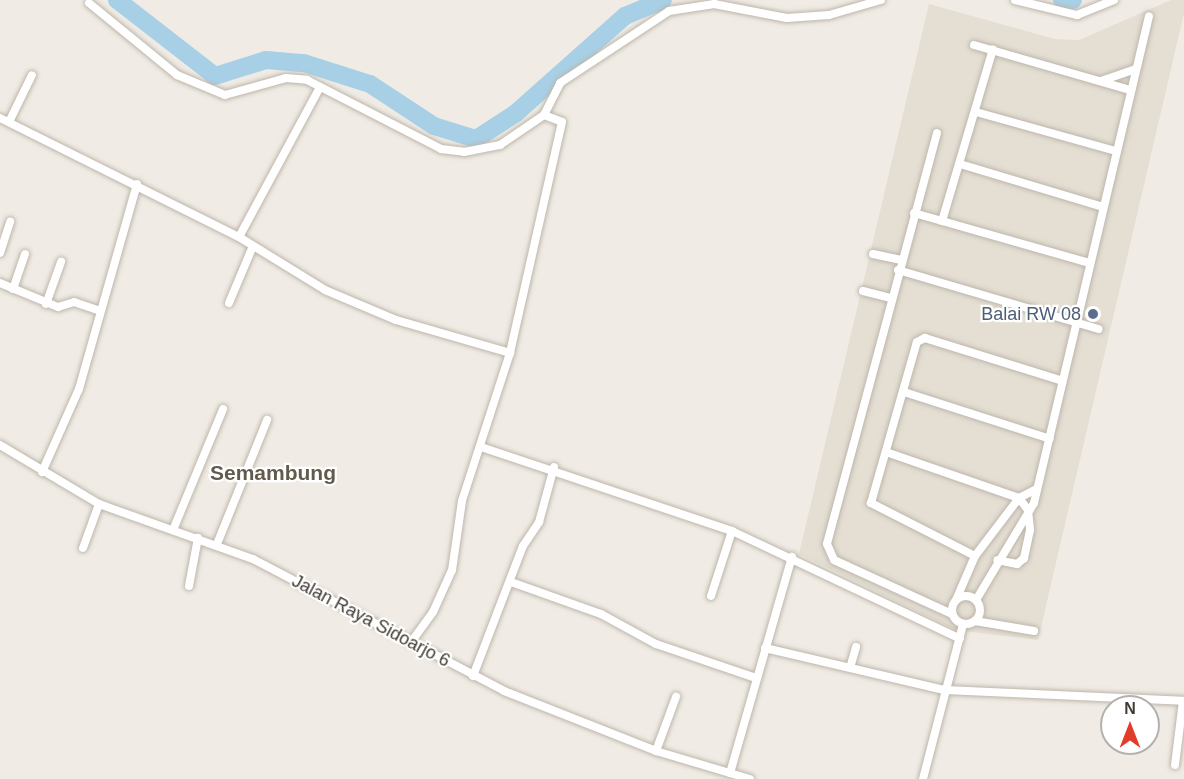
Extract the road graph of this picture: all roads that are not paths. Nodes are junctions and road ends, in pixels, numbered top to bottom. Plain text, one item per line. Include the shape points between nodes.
1 (881, 0) edge
2 (1015, 0) edge
3 (1114, 0) edge
4 (89, 3) dead end
5 (1149, 16) dead end
6 (974, 45) dead end
7 (993, 49) junction
8 (1135, 69) junction
9 (32, 75) dead end
10 (1101, 82) junction
11 (320, 87) junction
12 (1130, 90) junction
13 (976, 112) junction
14 (544, 115) junction
15 (0, 118) edge
16 (9, 122) junction
17 (937, 133) dead end
18 (1116, 151) junction
19 (960, 164) junction
20 (137, 184) junction
21 (1103, 207) junction
22 (914, 213) junction
23 (942, 221) junction
24 (10, 222) dead end
25 (239, 237) junction
26 (253, 246) junction
27 (0, 253) edge
28 (25, 254) dead end
29 (873, 254) dead end
30 (901, 260) junction
31 (61, 262) dead end
32 (1089, 262) junction
33 (898, 270) junction
34 (0, 283) edge
35 (13, 289) junction
36 (863, 291) dead end
37 (891, 298) junction
38 (229, 303) dead end
39 (46, 304) junction
40 (97, 310) junction
41 (1074, 322) junction
42 (1098, 329) dead end
43 (504, 351) junction
44 (1060, 381) junction
45 (904, 392) junction
46 (223, 409) dead end
47 (267, 420) dead end
48 (1050, 439) junction
49 (0, 445) edge
50 (481, 447) junction
51 (886, 452) junction
52 (554, 468) junction
53 (42, 472) junction
54 (1037, 489) junction
55 (1019, 498) junction
56 (99, 504) junction
57 (1028, 510) junction
58 (173, 530) junction
59 (732, 531) junction
60 (198, 538) junction
61 (217, 544) junction
62 (83, 548) dead end
63 (975, 556) junction
64 (792, 557) junction
65 (997, 560) junction
66 (511, 582) junction
67 (189, 586) dead end
68 (711, 596) dead end
69 (956, 600) junction
70 (976, 600) junction
71 (952, 614) junction
72 (975, 621) junction
73 (963, 624) junction
74 (1034, 631) dead end
75 (960, 639) junction
76 (412, 641) junction
77 (856, 647) dead end
78 (765, 648) junction
79 (850, 668) junction
80 (473, 676) junction
81 (756, 678) junction
82 (944, 690) junction
83 (676, 697) dead end
84 (1184, 701) edge
85 (656, 751) junction
86 (1175, 765) dead end
87 (730, 773) junction
88 (750, 779) edge
89 (923, 779) edge

1 - 14 street via 829,15 787,18 714,4 669,11 560,83
2 - 3 street via 1077,15
4 - 11 street via 177,75 212,91 239,94 286,78
5 - 8 street
6 - 7 street
7 - 10 street
7 - 13 street
8 - 10 street
8 - 12 street
9 - 16 street
10 - 12 street
11 - 14 street via 441,149 464,152 500,145
11 - 25 street
12 - 18 street
13 - 18 street
13 - 19 street
14 - 43 street via 558,117
15 - 16 street
16 - 20 street
17 - 22 street
18 - 21 street
19 - 21 street
19 - 23 street
20 - 25 street
20 - 40 street
21 - 32 street
22 - 23 street
22 - 30 street
23 - 32 street
24 - 27 street
25 - 26 street
26 - 38 street
26 - 43 street via 367,309
28 - 35 street
29 - 30 street
30 - 33 street
31 - 39 street
32 - 41 street
33 - 37 street
33 - 41 street
34 - 35 street
35 - 39 street
36 - 37 street
37 - 71 street via 828,551 834,560
39 - 40 street via 58,308 74,302
40 - 53 street via 79,389
41 - 42 street
41 - 44 street
43 - 50 street
44 - 45 street via 921,338
44 - 48 street
45 - 48 street
45 - 51 street
46 - 58 street
47 - 61 street
48 - 54 street
49 - 53 street, Jalan Raya Sidoarjo 6
50 - 52 street
50 - 76 street via 462,501 452,570 434,612
51 - 55 street
51 - 63 street via 871,498 874,508
52 - 59 street
52 - 66 street via 539,522 523,546
53 - 56 street, Jalan Raya Sidoarjo 6
54 - 55 street
54 - 57 street
55 - 57 street
55 - 63 street
56 - 58 street, Jalan Raya Sidoarjo 6
56 - 62 street
57 - 65 street
57 - 65 street via 1030,530 1022,562
58 - 60 street, Jalan Raya Sidoarjo 6
59 - 64 street
59 - 68 street
60 - 61 street, Jalan Raya Sidoarjo 6
60 - 67 street
61 - 76 street, Jalan Raya Sidoarjo 6
63 - 69 street
64 - 75 street
64 - 78 street
65 - 70 street
66 - 80 street
66 - 81 street via 601,614 656,644
69 - 70 street via 966,596
69 - 71 street
70 - 72 street via 980,611
71 - 73 street
72 - 73 street
72 - 74 street
73 - 75 street
75 - 82 street
76 - 80 street, Jalan Raya Sidoarjo 6
77 - 79 street
78 - 79 street
78 - 81 street
79 - 82 street
80 - 85 street, Jalan Raya Sidoarjo 6 via 573,722
81 - 87 street
82 - 84 street
82 - 89 street
83 - 85 street
84 - 86 street
85 - 87 street, Jalan Raya Sidoarjo 6
87 - 88 street, Jalan Raya Sidoarjo 6

